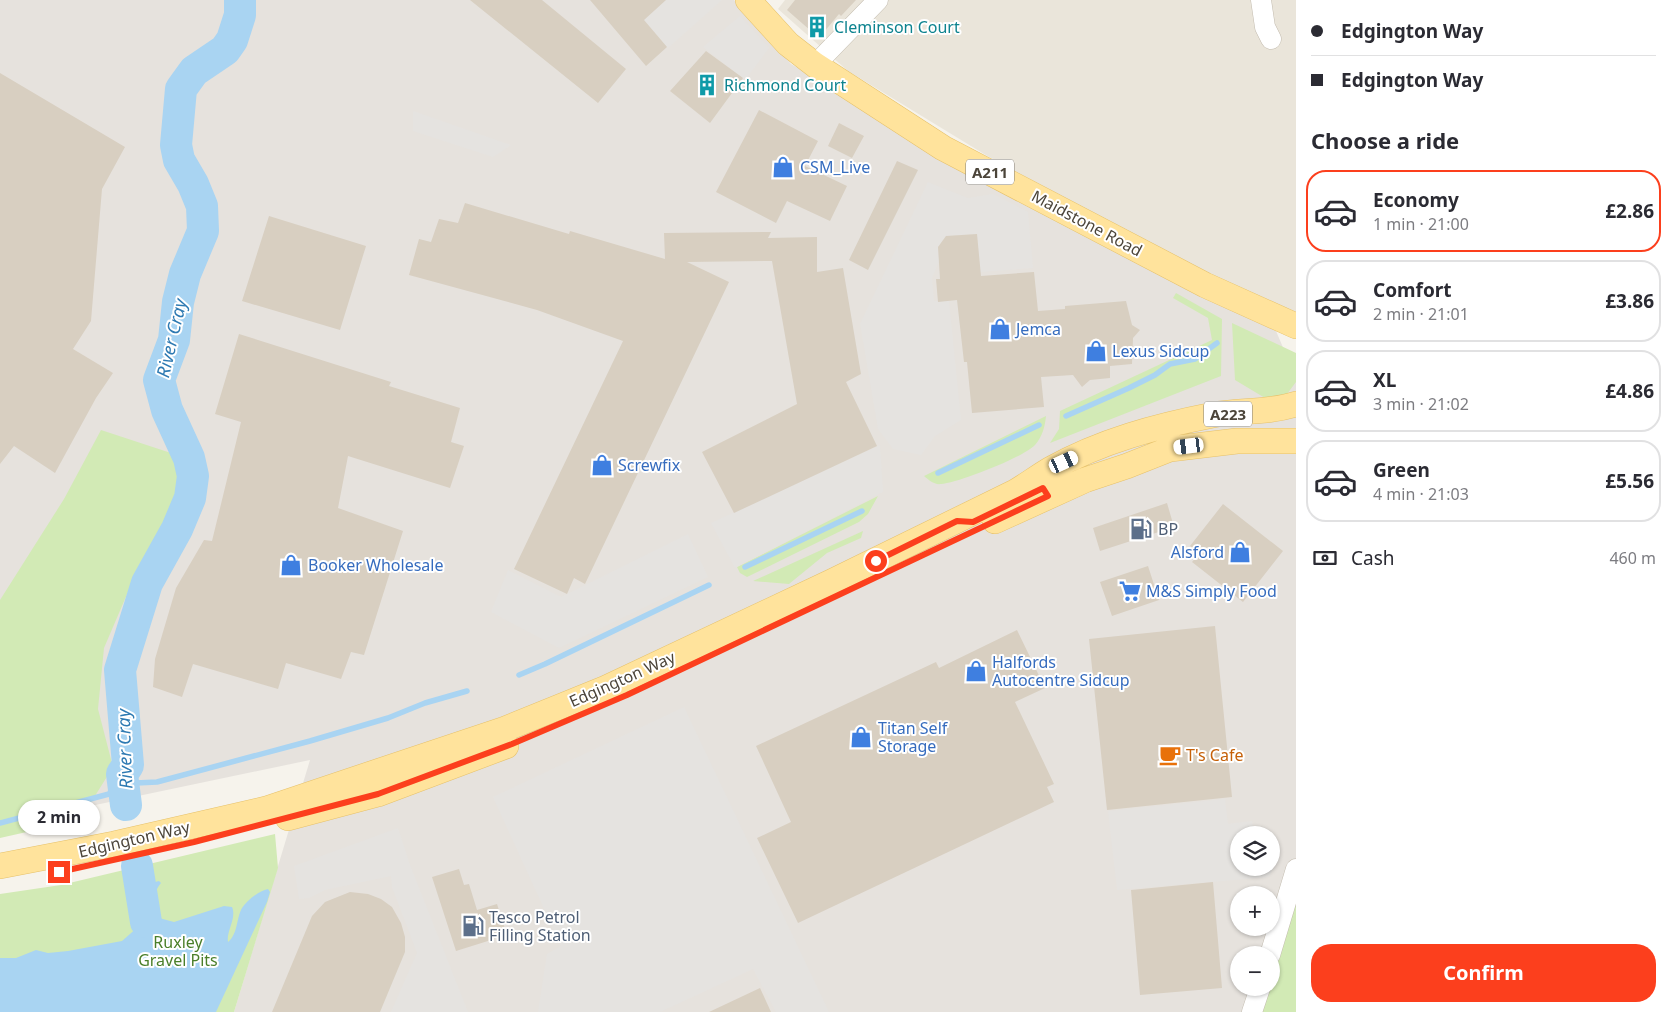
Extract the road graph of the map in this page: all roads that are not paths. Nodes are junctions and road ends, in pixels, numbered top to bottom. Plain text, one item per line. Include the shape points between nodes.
1 (748, 0) edge
2 (878, 0) edge
3 (1261, 0) edge
4 (1271, 39) dead end
5 (815, 66) junction
6 (1295, 328) edge
7 (1296, 404) edge
8 (1296, 441) edge
9 (1043, 487) junction
10 (743, 633) junction
11 (508, 736) junction
12 (459, 763) junction
13 (266, 809) junction
14 (0, 866) edge
15 (1296, 868) edge
16 (0, 881) edge
17 (1273, 946) edge
18 (1257, 996) edge
19 (1252, 1012) edge

1 - 5 main road, Maidstone Road / A211 via 788,44
2 - 5 street
3 - 4 street via 1265,27
5 - 6 main road, Maidstone Road / A211 via 943,148 1205,286
7 - 9 main road, Edgington Way / A223 via 1159,426 1107,443 1050,469
8 - 9 main road, Edgington Way / A223 via 1236,441 1170,448 1085,480
9 - 10 main road, Edgington Way / A223 via 794,617
9 - 10 main road, Edgington Way / A223 via 973,522 957,521
10 - 11 main road, Edgington Way / A223 via 606,688
10 - 11 main road, Edgington Way / A223 via 627,695 561,723 545,721
11 - 12 main road, Edgington Way / A223
11 - 13 main road, Edgington Way / A223
12 - 13 main road, Edgington Way / A223 via 455,758 272,813
12 - 16 main road, Edgington Way / A223 via 378,794 271,823 59,872
13 - 14 main road, Edgington Way / A223
15 - 17 street
18 - 19 street

